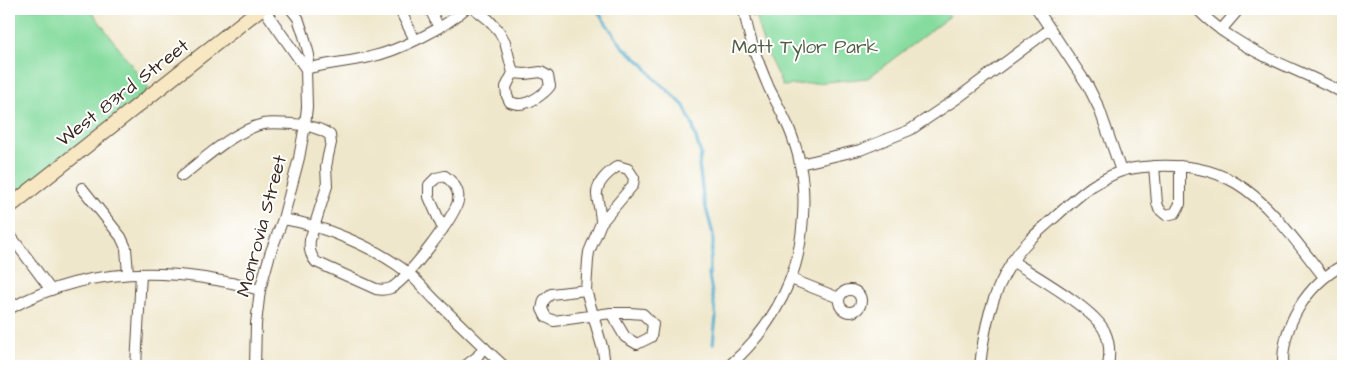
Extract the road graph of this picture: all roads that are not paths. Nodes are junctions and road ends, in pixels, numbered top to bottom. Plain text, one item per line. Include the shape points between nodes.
1 (260, 9) edge
2 (269, 9) edge
3 (291, 9) edge
4 (403, 9) edge
5 (430, 9) edge
6 (465, 9) edge
7 (475, 9) edge
8 (744, 9) edge
9 (1037, 9) edge
10 (1240, 9) edge
11 (1202, 10) edge
12 (439, 28) junction
13 (1050, 29) junction
14 (1221, 30) junction
15 (415, 40) junction
16 (306, 69) junction
17 (513, 73) dead end
18 (1343, 93) edge
19 (305, 125) junction
20 (800, 164) junction
21 (1154, 166) junction
22 (1180, 166) junction
23 (1121, 171) junction
24 (182, 176) dead end
25 (82, 188) dead end
26 (9, 207) edge
27 (283, 219) junction
28 (601, 223) junction
29 (313, 227) junction
30 (443, 229) junction
31 (12, 239) dead end
32 (1012, 261) junction
33 (1343, 264) edge
34 (128, 274) junction
35 (141, 274) junction
36 (408, 274) junction
37 (1324, 278) junction
38 (791, 279) junction
39 (51, 290) junction
40 (260, 290) junction
41 (586, 290) junction
42 (840, 298) dead end
43 (9, 309) edge
44 (611, 313) dead end
45 (593, 316) junction
46 (484, 347) junction
47 (136, 366) edge
48 (254, 366) edge
49 (466, 366) edge
50 (504, 366) edge
51 (605, 366) edge
52 (729, 366) edge
53 (980, 366) edge
54 (1108, 366) edge
55 (1284, 366) edge

1 - 26 street, West 83rd Street
2 - 16 street via 268,15
3 - 16 street, Monrovia Street via 298,18 309,56
4 - 15 street via 402,14
5 - 12 street
6 - 12 street
7 - 17 street via 499,31
8 - 20 street via 754,50 784,117
9 - 13 street
10 - 14 street
11 - 14 street
12 - 15 street
13 - 20 street via 910,130 860,150
13 - 23 street via 1088,86
14 - 18 street via 1251,49
15 - 16 street via 372,57
16 - 19 street, Monrovia Street
19 - 24 street via 273,123 249,129
19 - 27 street, Monrovia Street
19 - 29 street via 323,130 330,135 331,143 327,186
20 - 38 street via 803,218
21 - 22 street
21 - 22 street via 1157,203 1166,215 1175,213 1180,204
21 - 23 street
22 - 37 street via 1223,176 1252,193
23 - 32 street via 1078,197 1032,238
25 - 34 street via 121,237 126,248
27 - 29 street
27 - 40 street, Monrovia Street
28 - 28 street via 633,185 634,178 628,169 618,166 609,171 600,183 597,193
28 - 41 street via 589,252
29 - 36 street via 366,247
29 - 36 street via 309,248 316,262 383,290 391,288
30 - 30 street via 458,201 453,181 445,176 436,178 429,185 429,197
30 - 36 street
31 - 39 street
32 - 53 street via 988,316
32 - 54 street via 1096,319 1108,344
33 - 37 street
34 - 35 street
34 - 39 street
35 - 40 street via 185,275
35 - 47 street
36 - 46 street
37 - 55 street via 1297,310 1285,342
38 - 42 street
38 - 52 street via 762,330
39 - 43 street
40 - 48 street, Monrovia Street
41 - 45 street
41 - 45 street via 551,294 544,300 542,309 546,317 554,321
44 - 45 street
45 - 51 street
46 - 49 street
46 - 50 street

